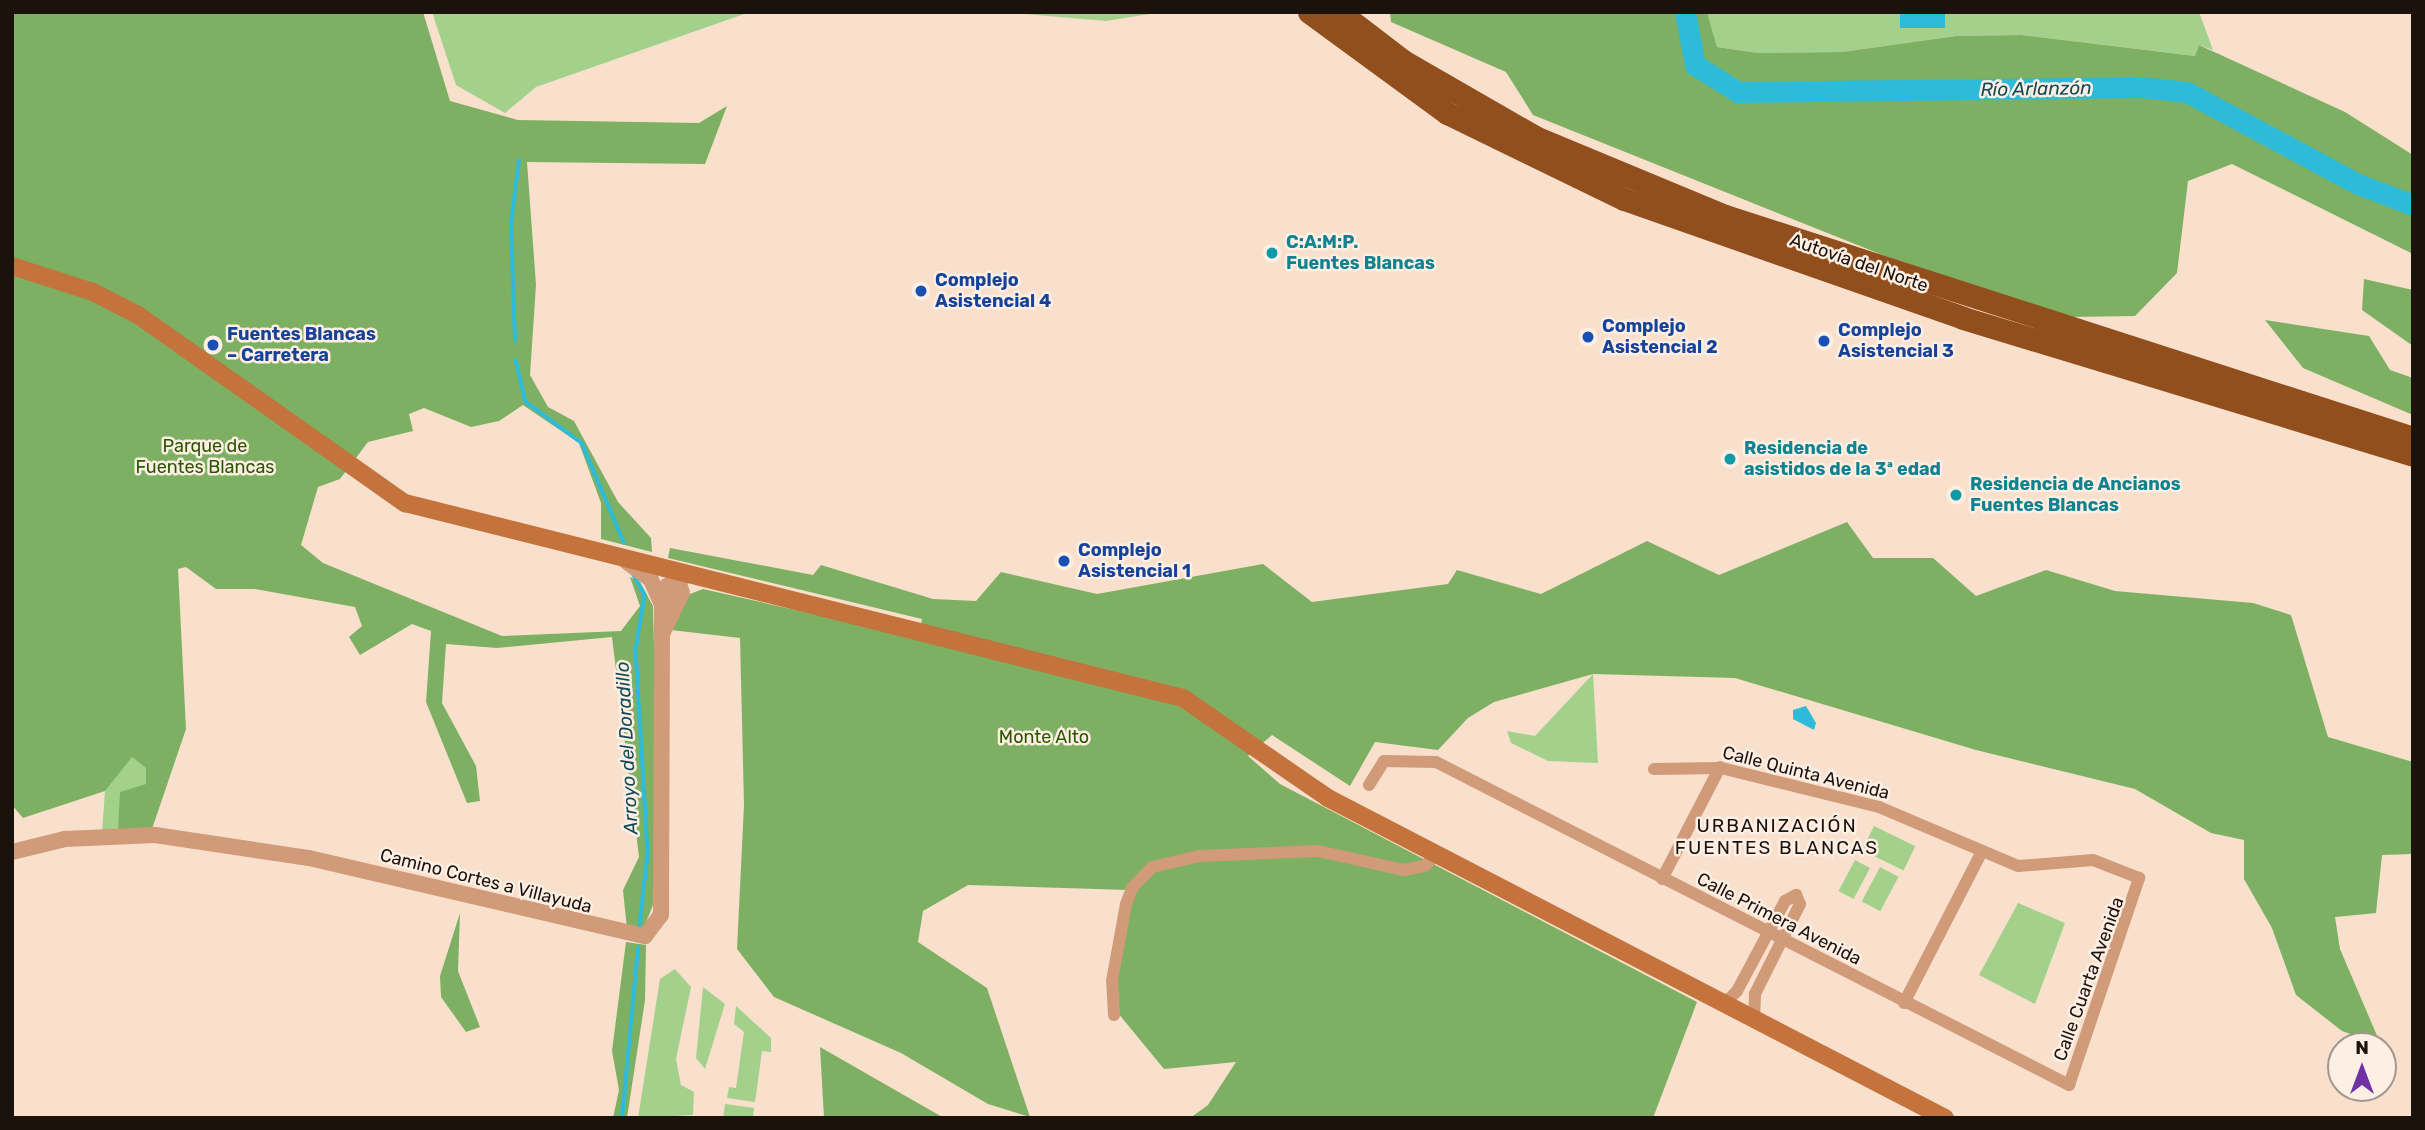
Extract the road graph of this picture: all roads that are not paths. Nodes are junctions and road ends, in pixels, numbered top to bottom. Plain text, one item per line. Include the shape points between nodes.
1 (1309, 12) edge
2 (1339, 12) edge
3 (12, 266) edge
4 (2331, 432) junction
5 (2413, 438) edge
6 (2413, 455) edge
7 (2413, 461) edge
8 (626, 561) junction
9 (681, 580) junction
10 (662, 605) junction
11 (662, 634) junction
12 (1720, 767) junction
13 (1654, 769) dead end
14 (1369, 785) dead end
15 (1982, 851) junction
16 (12, 852) edge
17 (1436, 855) junction
18 (1662, 879) junction
19 (2142, 883) joint
20 (1769, 934) junction
21 (1783, 941) junction
22 (1724, 1003) junction
23 (1904, 1003) junction
24 (1114, 1015) dead end
25 (1754, 1019) junction
26 (2067, 1086) joint
27 (1945, 1118) edge

1 - 4 highway, Autovía del Norte via 1447,113 1624,198 1863,285
2 - 5 highway, Autovía del Norte via 1403,61 1481,108 1702,207 1887,273
3 - 8 main road via 93,292 138,315 405,503
4 - 6 highway
4 - 7 highway
8 - 9 main road
8 - 10 street via 651,580
9 - 10 street via 667,586
9 - 11 street, Camino Cortes a Villayuda
9 - 17 main road via 705,579 1183,698 1289,776
10 - 11 street, Camino Cortes a Villayuda
11 - 16 street, Camino Cortes a Villayuda via 662,915 645,936 319,860 155,835 65,839
12 - 13 street, Calle Quinta Avenida
12 - 15 street, Calle Quinta Avenida via 1880,807
12 - 18 street
14 - 18 street, Calle Primera Avenida via 1384,761 1436,762
15 - 19 street, Calle Quinta Avenida via 2018,866 2093,860
15 - 23 street
17 - 22 main road
17 - 24 street via 1425,866 1404,870 1318,851 1199,856 1152,867 1132,888 1126,904 1112,981
18 - 20 street, Calle Primera Avenida
19 - 26 street, Calle Cuarta Avenida
20 - 21 street, Calle Primera Avenida
20 - 21 street via 1785,901 1796,895 1800,904
20 - 22 street
21 - 23 street, Calle Primera Avenida
21 - 25 street via 1755,994
22 - 25 main road
23 - 26 street, Calle Primera Avenida
25 - 27 main road

